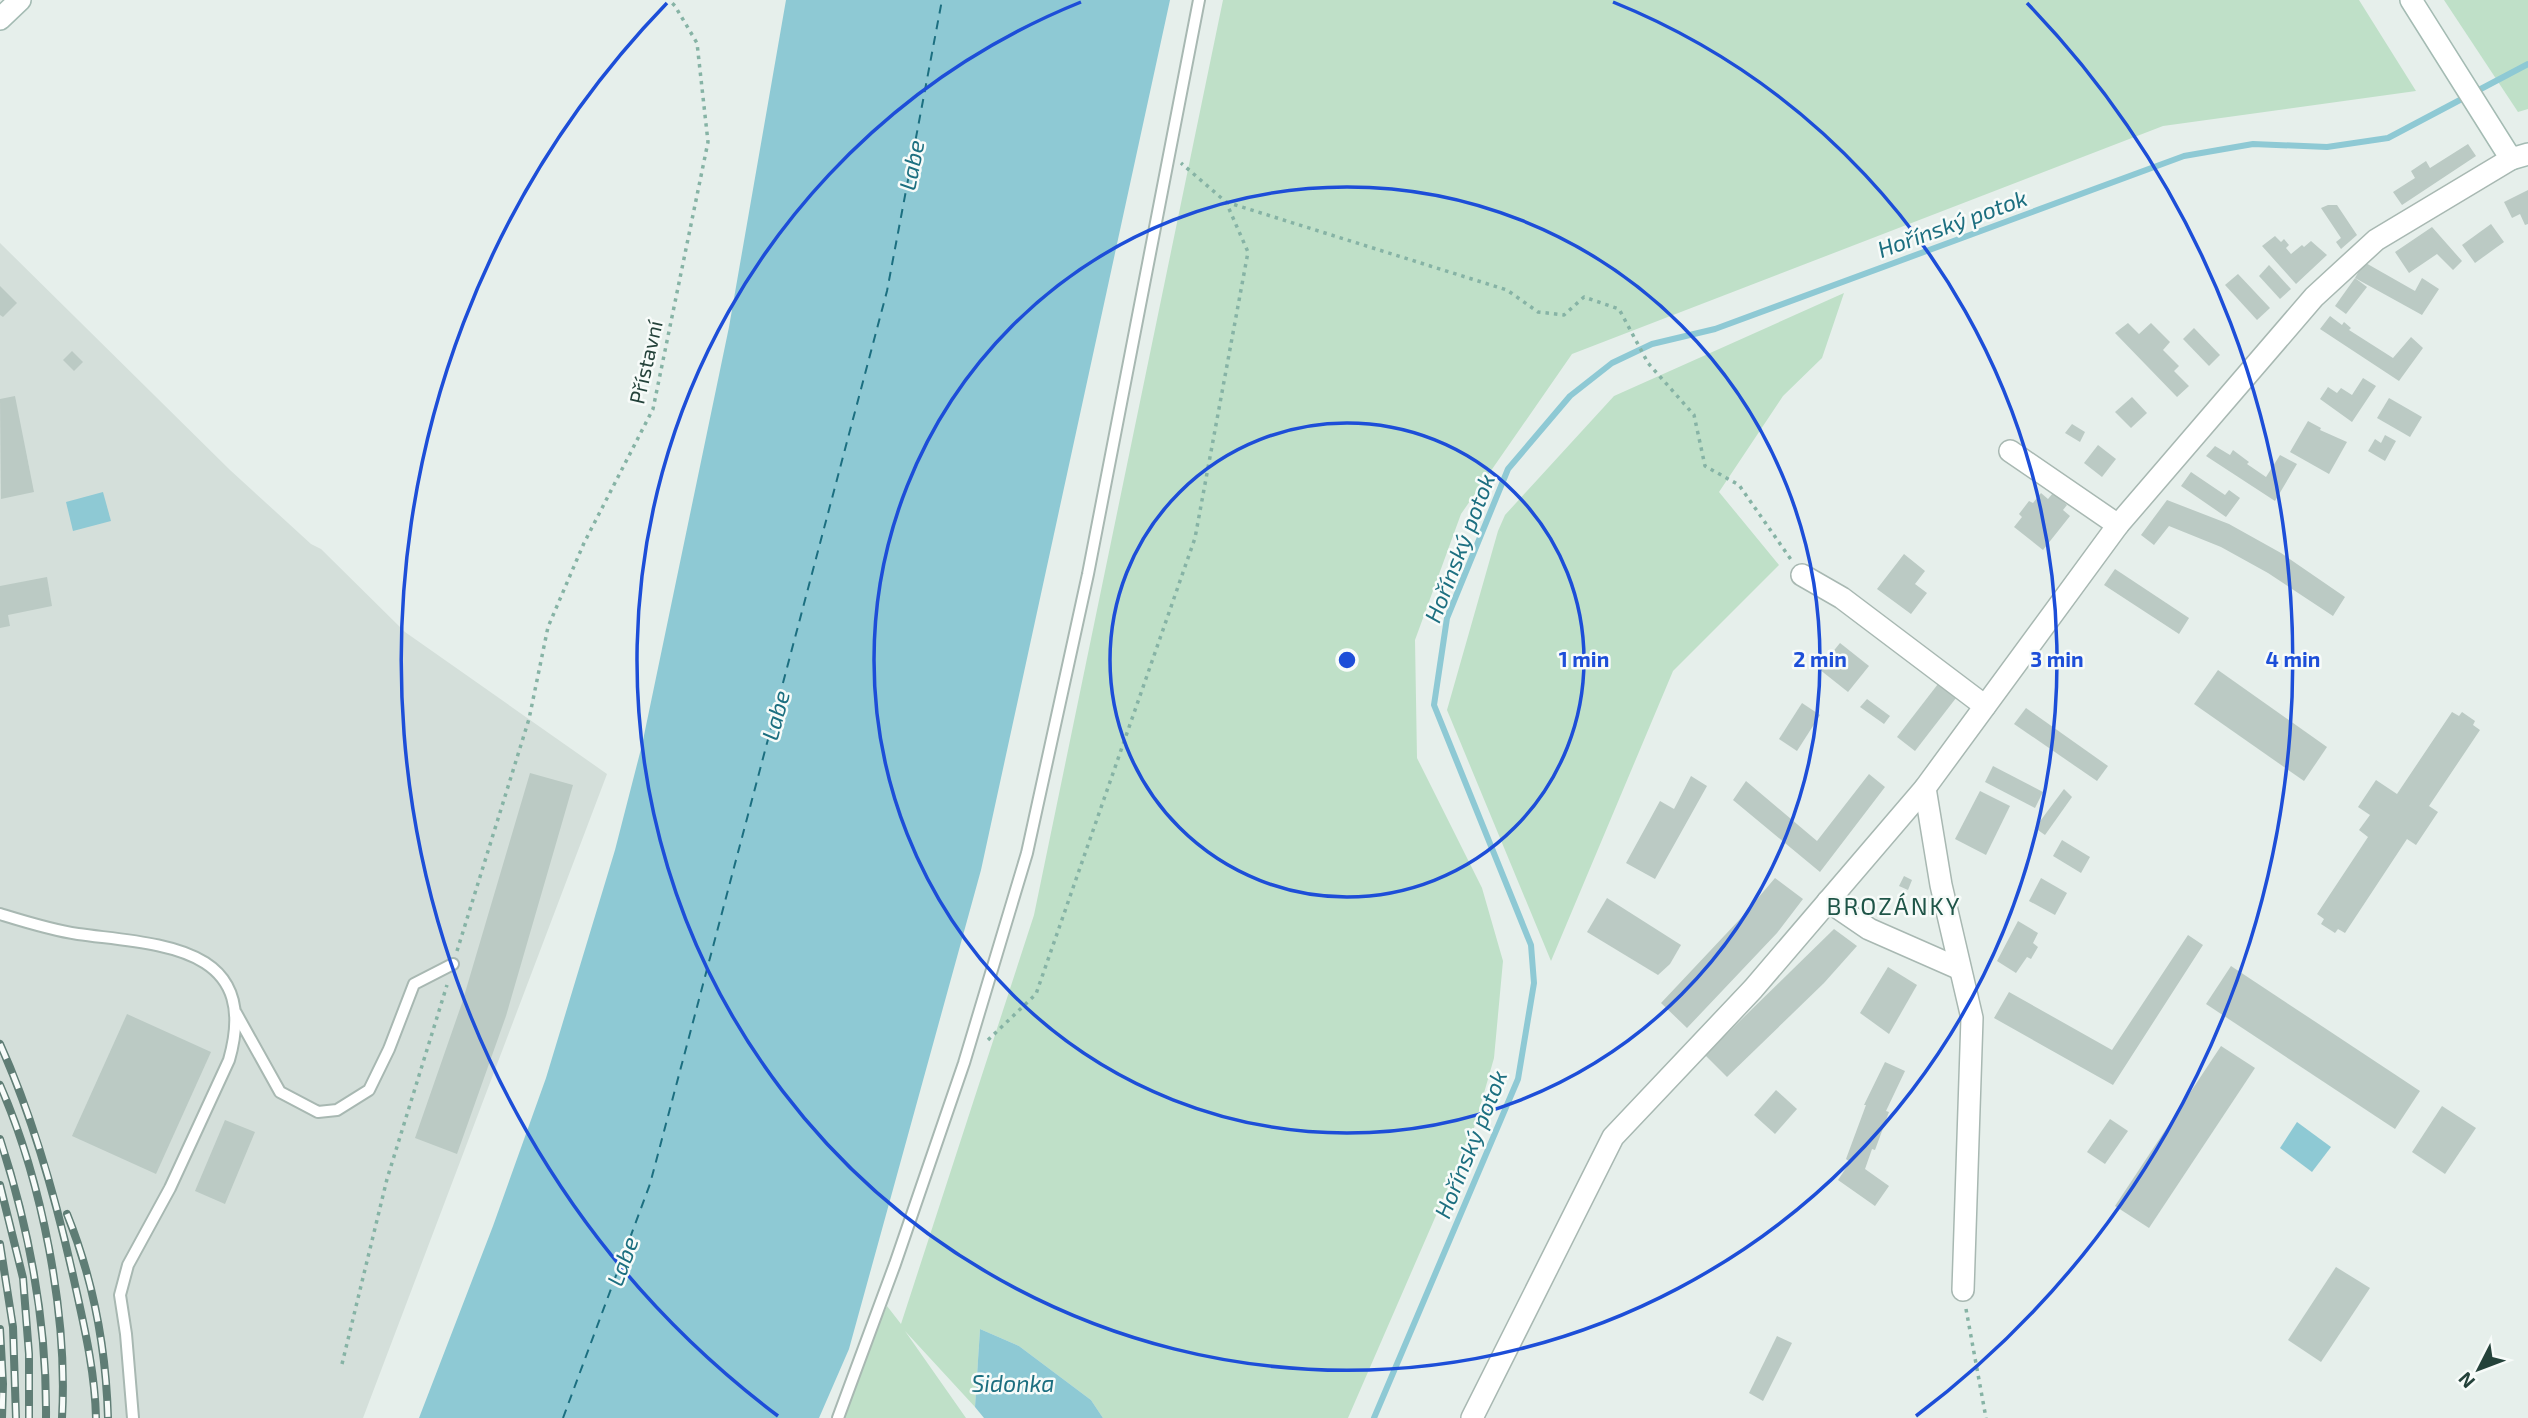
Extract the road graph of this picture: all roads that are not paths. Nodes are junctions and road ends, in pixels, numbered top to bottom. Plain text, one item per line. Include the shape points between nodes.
1 (20, 0) edge
2 (1199, 0) edge
3 (2411, 0) edge
4 (0, 19) edge
5 (2519, 157) edge
6 (2010, 452) dead end
7 (2118, 525) junction
8 (1802, 575) road end
9 (1985, 706) junction
10 (1925, 788) junction
11 (1828, 901) junction
12 (0, 914) edge
13 (453, 964) road end
14 (1960, 969) junction
15 (236, 1013) junction
16 (1963, 1290) road end
17 (133, 1418) edge
18 (838, 1418) edge
19 (1472, 1418) edge

1 - 4 street
2 - 18 lane via 1088,573 1027,853 964,1062
3 - 5 street via 2487,122
5 - 7 street via 2375,240 2314,297
6 - 7 street
7 - 9 street
8 - 9 street via 1842,598
9 - 10 street
10 - 11 street
10 - 14 street
11 - 14 street via 1869,929
11 - 19 street via 1754,989 1613,1137
12 - 15 lane via 35,926 170,947 199,957 218,972
13 - 15 lane via 414,984 369,1090 337,1110 318,1112 280,1092
14 - 16 street via 1972,1018
15 - 17 lane via 229,1060 170,1188 128,1265 120,1295

